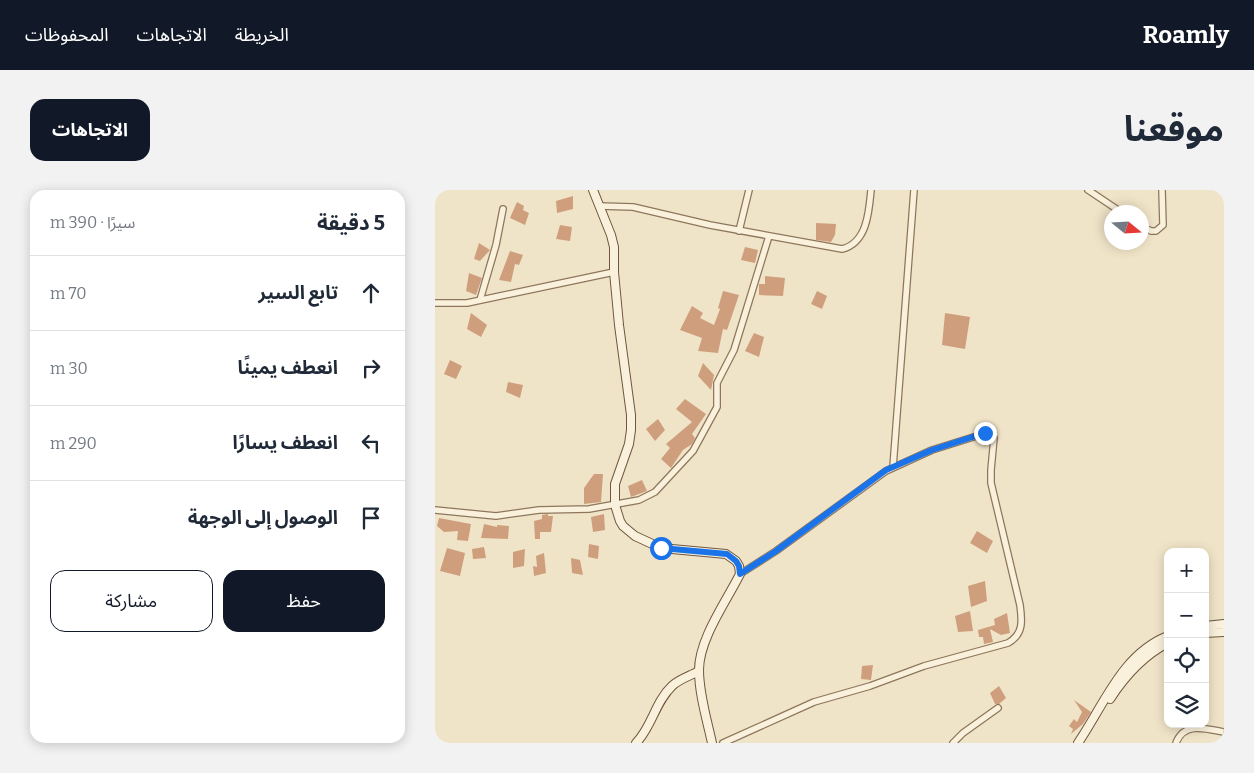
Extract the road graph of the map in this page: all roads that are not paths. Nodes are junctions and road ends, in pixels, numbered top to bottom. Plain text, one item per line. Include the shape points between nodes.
1 (593, 190) edge
2 (749, 190) edge
3 (871, 190) edge
4 (914, 190) edge
5 (1087, 190) edge
6 (1163, 190) edge
7 (1110, 205) edge
8 (599, 206) junction
9 (503, 209) dead end
10 (739, 231) junction
11 (1149, 231) edge
12 (769, 236) junction
13 (614, 272) junction
14 (480, 300) junction
15 (436, 301) edge
16 (893, 467) junction
17 (615, 505) junction
18 (435, 510) edge
19 (740, 574) junction
20 (1224, 624) edge
21 (1209, 626) edge
22 (1224, 632) edge
23 (1209, 633) edge
24 (1164, 638) edge
25 (1164, 646) edge
26 (699, 671) junction
27 (999, 708) dead end
28 (1224, 732) edge
29 (636, 743) edge
30 (712, 743) edge
31 (723, 743) edge
32 (953, 743) edge
33 (1078, 743) edge
34 (1083, 743) edge
35 (1176, 743) edge

1 - 8 street
2 - 10 street
3 - 12 street via 866,223 855,242 847,248 836,249
4 - 16 street
5 - 7 street
6 - 11 street via 1163,225 1156,231
8 - 10 street via 633,207
8 - 13 street via 612,241
9 - 14 street
10 - 12 street
12 - 17 street via 734,350 717,383 717,407 698,443 655,492 639,500
13 - 14 street
13 - 17 street via 631,414 631,430 615,484
14 - 15 street via 467,303
16 - 19 street
16 - 31 street via 932,450 983,434 994,438 991,483 1020,605 1019,634 1008,643 814,702
17 - 18 street via 496,516
17 - 19 street via 623,526 635,536 661,548 727,554 736,561
19 - 26 street via 708,636
20 - 21 street
22 - 23 street
24 - 33 street via 1142,651 1124,671
25 - 34 street via 1146,657 1123,679
26 - 29 street via 667,691
26 - 30 street
27 - 32 street
28 - 35 street via 1192,728 1181,734

